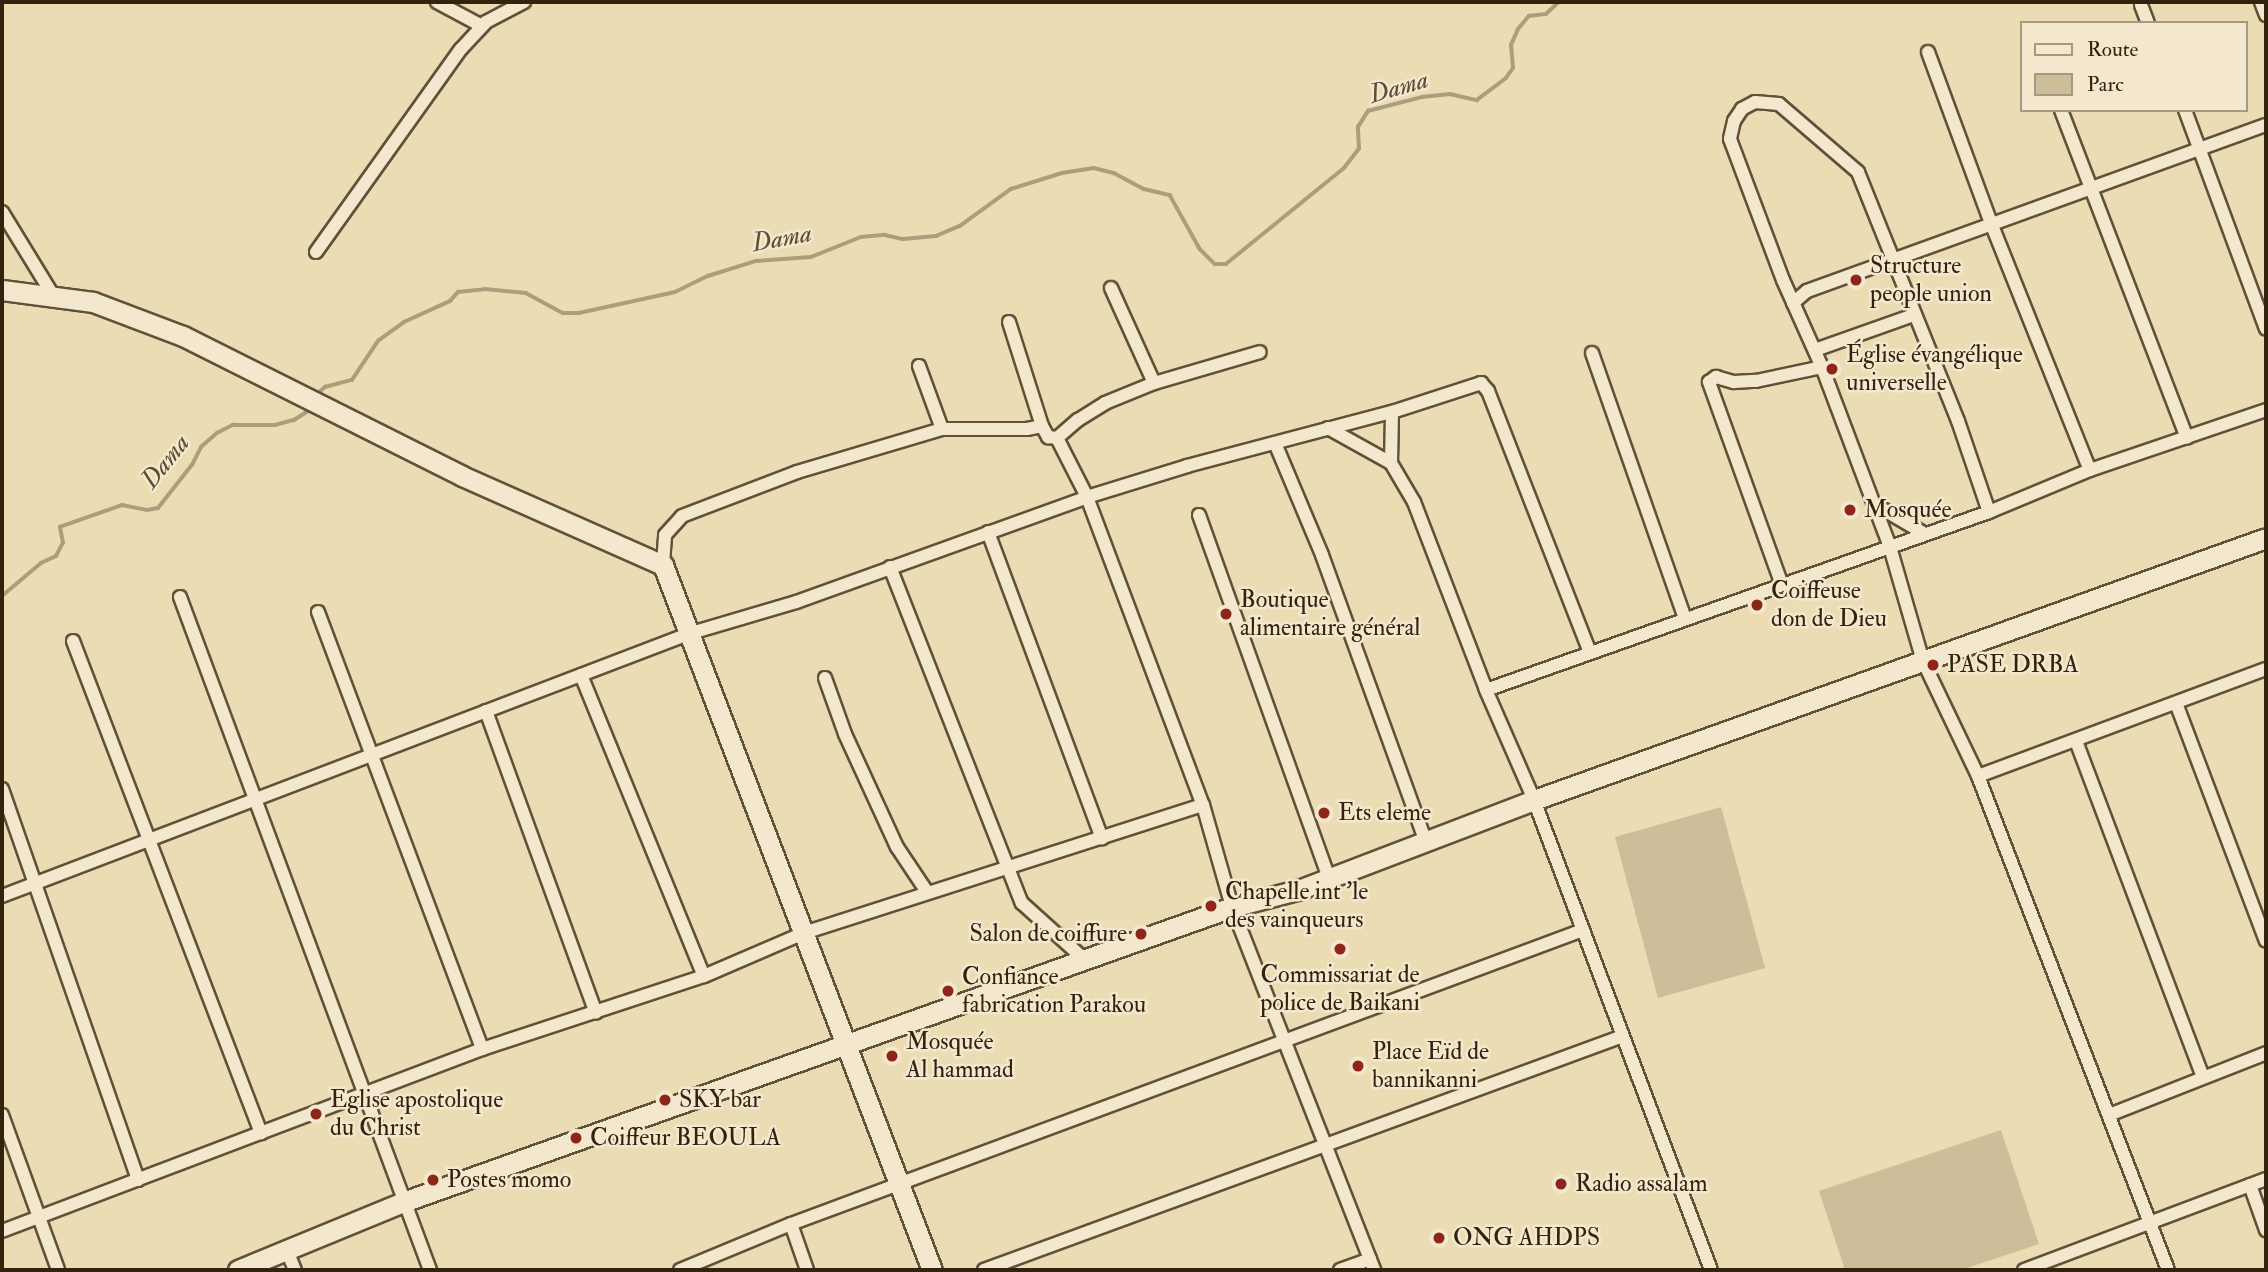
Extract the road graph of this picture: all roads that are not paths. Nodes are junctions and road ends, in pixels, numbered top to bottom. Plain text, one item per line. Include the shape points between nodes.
1 (437, 2) edge
2 (524, 2) edge
3 (2261, 2) edge
4 (2141, 5) dead end
5 (2266, 15) edge
6 (2147, 21) edge
7 (482, 26) junction
8 (1928, 52) dead end
9 (2062, 112) edge
10 (2186, 112) edge
11 (2266, 125) edge
12 (2197, 149) junction
13 (2091, 190) junction
14 (2, 212) edge
15 (1991, 223) junction
16 (316, 252) dead end
17 (1894, 260) junction
18 (1111, 288) dead end
19 (2, 290) edge
20 (54, 297) junction
21 (1793, 303) junction
22 (1914, 315) junction
23 (1009, 322) dead end
24 (2266, 329) edge
25 (1815, 351) junction
26 (1260, 352) dead end
27 (1592, 353) dead end
28 (919, 366) dead end
29 (1822, 367) junction
30 (1154, 383) junction
31 (2266, 410) edge
32 (1392, 412) junction
33 (1042, 426) junction
34 (1328, 428) junction
35 (942, 429) junction
36 (1057, 438) junction
37 (2187, 438) junction
38 (1275, 443) junction
39 (1391, 463) junction
40 (2090, 470) junction
41 (1087, 497) junction
42 (1874, 504) junction
43 (1989, 512) junction
44 (1199, 515) dead end
45 (988, 532) junction
46 (1926, 534) junction
47 (2266, 538) edge
48 (1890, 547) junction
49 (663, 565) junction
50 (890, 567) junction
51 (1782, 585) junction
52 (180, 597) dead end
53 (318, 612) dead end
54 (1685, 619) junction
55 (691, 633) junction
56 (73, 640) dead end
57 (1590, 653) junction
58 (1923, 661) junction
59 (2266, 669) edge
60 (581, 675) junction
61 (825, 678) dead end
62 (1486, 690) junction
63 (2176, 703) junction
64 (486, 711) junction
65 (2076, 741) junction
66 (373, 754) junction
67 (1978, 776) junction
68 (2, 789) edge
69 (255, 799) junction
70 (1534, 800) junction
71 (1203, 805) junction
72 (1102, 838) junction
73 (149, 840) junction
74 (1426, 843) junction
75 (1008, 868) junction
76 (1329, 878) junction
77 (37, 883) junction
78 (927, 892) junction
79 (2, 896) edge
80 (1232, 907) junction
81 (1583, 930) junction
82 (804, 933) junction
83 (2266, 940) edge
84 (1085, 960) junction
85 (704, 976) junction
86 (596, 1013) junction
87 (1623, 1036) junction
88 (1285, 1040) junction
89 (845, 1046) junction
90 (482, 1049) junction
91 (2266, 1053) edge
92 (2203, 1077) junction
93 (365, 1093) junction
94 (2, 1115) edge
95 (2109, 1115) junction
96 (261, 1133) junction
97 (1326, 1145) junction
98 (2266, 1179) edge
99 (138, 1180) junction
100 (898, 1184) junction
101 (2250, 1185) junction
102 (404, 1202) junction
103 (39, 1217) junction
104 (2150, 1223) junction
105 (791, 1224) junction
106 (2266, 1230) edge
107 (2, 1231) edge
108 (286, 1248) junction
109 (1372, 1265) edge
110 (2047, 1266) edge
111 (687, 1269) edge
112 (58, 1270) edge
113 (238, 1270) edge
114 (295, 1270) edge
115 (430, 1270) edge
116 (807, 1270) edge
117 (932, 1270) edge
118 (984, 1270) edge
119 (1340, 1270) edge
120 (1711, 1270) edge
121 (2024, 1270) edge
122 (2168, 1270) edge

1 - 7 street
2 - 7 street
3 - 5 street
4 - 6 street
7 - 16 street via 370,172
8 - 15 street
9 - 13 street
10 - 12 street
11 - 12 street
12 - 13 street
12 - 24 street
13 - 15 street
13 - 37 street
14 - 20 street
15 - 17 street
15 - 40 street
17 - 21 street via 1807,291
17 - 21 street via 1850,162 1779,104 1755,102 1742,109 1730,139
17 - 22 street
18 - 30 street
19 - 20 street
20 - 49 street via 93,302 183,336 462,476
21 - 25 street
22 - 25 street
22 - 43 street
23 - 33 street
25 - 29 street
26 - 30 street
27 - 54 street
28 - 35 street
29 - 42 street
29 - 51 street via 1756,381 1716,377 1709,382
30 - 36 street via 1105,403
31 - 37 street
32 - 34 street
32 - 39 street
32 - 57 street via 1486,385
33 - 35 street
33 - 36 street via 1048,438
34 - 38 street
34 - 39 street
35 - 49 street via 797,472 682,516 665,535
36 - 41 street
37 - 40 street
38 - 41 street
38 - 74 street via 1322,555
39 - 62 street via 1414,502
40 - 43 street
41 - 45 street
41 - 71 street
42 - 46 street
42 - 48 street
43 - 46 street
44 - 76 street
45 - 50 street
45 - 72 street
46 - 48 street
47 - 58 street
48 - 51 street
48 - 58 street
49 - 55 street
50 - 55 street via 796,602
50 - 75 street
51 - 54 street
52 - 69 street
53 - 66 street
54 - 57 street
55 - 60 street
55 - 82 street
56 - 73 street
57 - 62 street
58 - 67 street
58 - 70 street
59 - 63 street
60 - 64 street
60 - 85 street
61 - 78 street via 845,734 897,847
62 - 70 street
63 - 65 street
63 - 83 street
64 - 66 street
64 - 86 street
65 - 67 street
65 - 92 street
66 - 69 street
66 - 90 street
67 - 95 street
68 - 77 street
69 - 73 street
69 - 93 street
70 - 74 street
70 - 81 street
71 - 72 street
71 - 80 street
72 - 75 street
73 - 77 street
73 - 96 street
74 - 76 street
75 - 78 street
75 - 84 street via 1022,903
76 - 80 street
77 - 79 street
77 - 99 street
78 - 82 street
80 - 84 street
80 - 88 street
81 - 87 street
81 - 88 street
82 - 85 street
82 - 89 street
84 - 89 street
85 - 86 street
86 - 90 street
87 - 97 street
87 - 120 street
88 - 97 street
88 - 100 street
89 - 100 street
89 - 102 street
90 - 93 street
91 - 92 street
92 - 95 street
93 - 96 street
93 - 102 street
94 - 103 street
95 - 104 street
96 - 99 street
97 - 109 street
97 - 118 street
98 - 101 street
99 - 103 street
100 - 105 street
100 - 117 street
101 - 104 street
101 - 106 street
102 - 108 street
102 - 115 street
103 - 107 street
103 - 112 street
104 - 110 street
104 - 122 street
105 - 111 street
105 - 116 street
108 - 113 street
108 - 114 street
109 - 119 street
110 - 121 street

